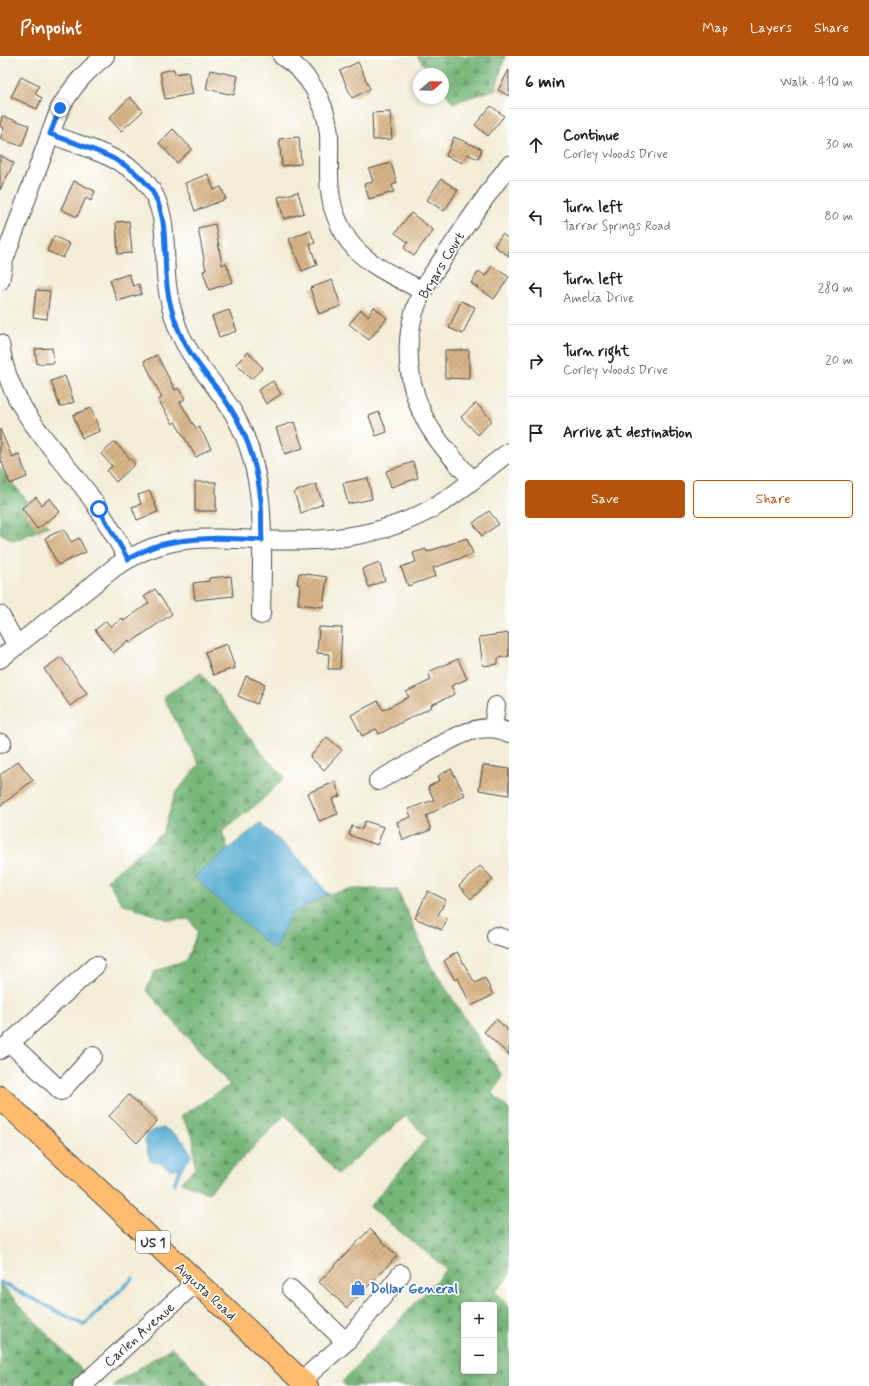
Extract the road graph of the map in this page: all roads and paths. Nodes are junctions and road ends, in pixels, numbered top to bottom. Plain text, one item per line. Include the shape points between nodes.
1 (105, 56) edge
2 (282, 56) edge
3 (50, 134) junction
4 (509, 165) edge
5 (1, 274) edge
6 (423, 292) junction
7 (0, 344) edge
8 (509, 452) edge
9 (472, 480) junction
10 (262, 540) junction
11 (128, 559) junction
12 (0, 615) edge
13 (261, 615) dead end
14 (17, 646) junction
15 (0, 659) edge
16 (496, 706) dead end
17 (501, 730) edge
18 (378, 781) dead end
19 (96, 965) dead end
20 (5, 1046) edge
21 (94, 1056) dead end
22 (0, 1097) edge
23 (402, 1274) dead end
24 (196, 1282) junction
25 (291, 1289) dead end
26 (346, 1342) junction
27 (304, 1383) edge
28 (82, 1386) edge

1 - 3 street via 71,89
2 - 6 street via 304,74 321,102 329,135 329,188 343,231 356,249 372,264
3 - 5 street
3 - 10 street via 127,166 144,180 156,199 164,220 166,277 175,321 189,352 223,397 245,436 258,479
4 - 6 street, Bryars Court via 462,230
6 - 9 street, Bryars Court via 412,319 409,341 410,374 415,396 436,435
7 - 11 street via 6,371 25,412 99,509
8 - 9 street
9 - 10 street via 429,510 388,527 344,537
10 - 11 street via 181,540
10 - 13 street
11 - 14 street
12 - 14 street
14 - 15 street
16 - 17 street
17 - 18 street via 481,729 465,733
19 - 20 street
20 - 21 street via 61,1091
22 - 24 main road, Augusta Road / US 1
23 - 26 street
24 - 27 main road, Augusta Road / US 1
24 - 28 street, Carlen Avenue
25 - 26 street
26 - 27 street

